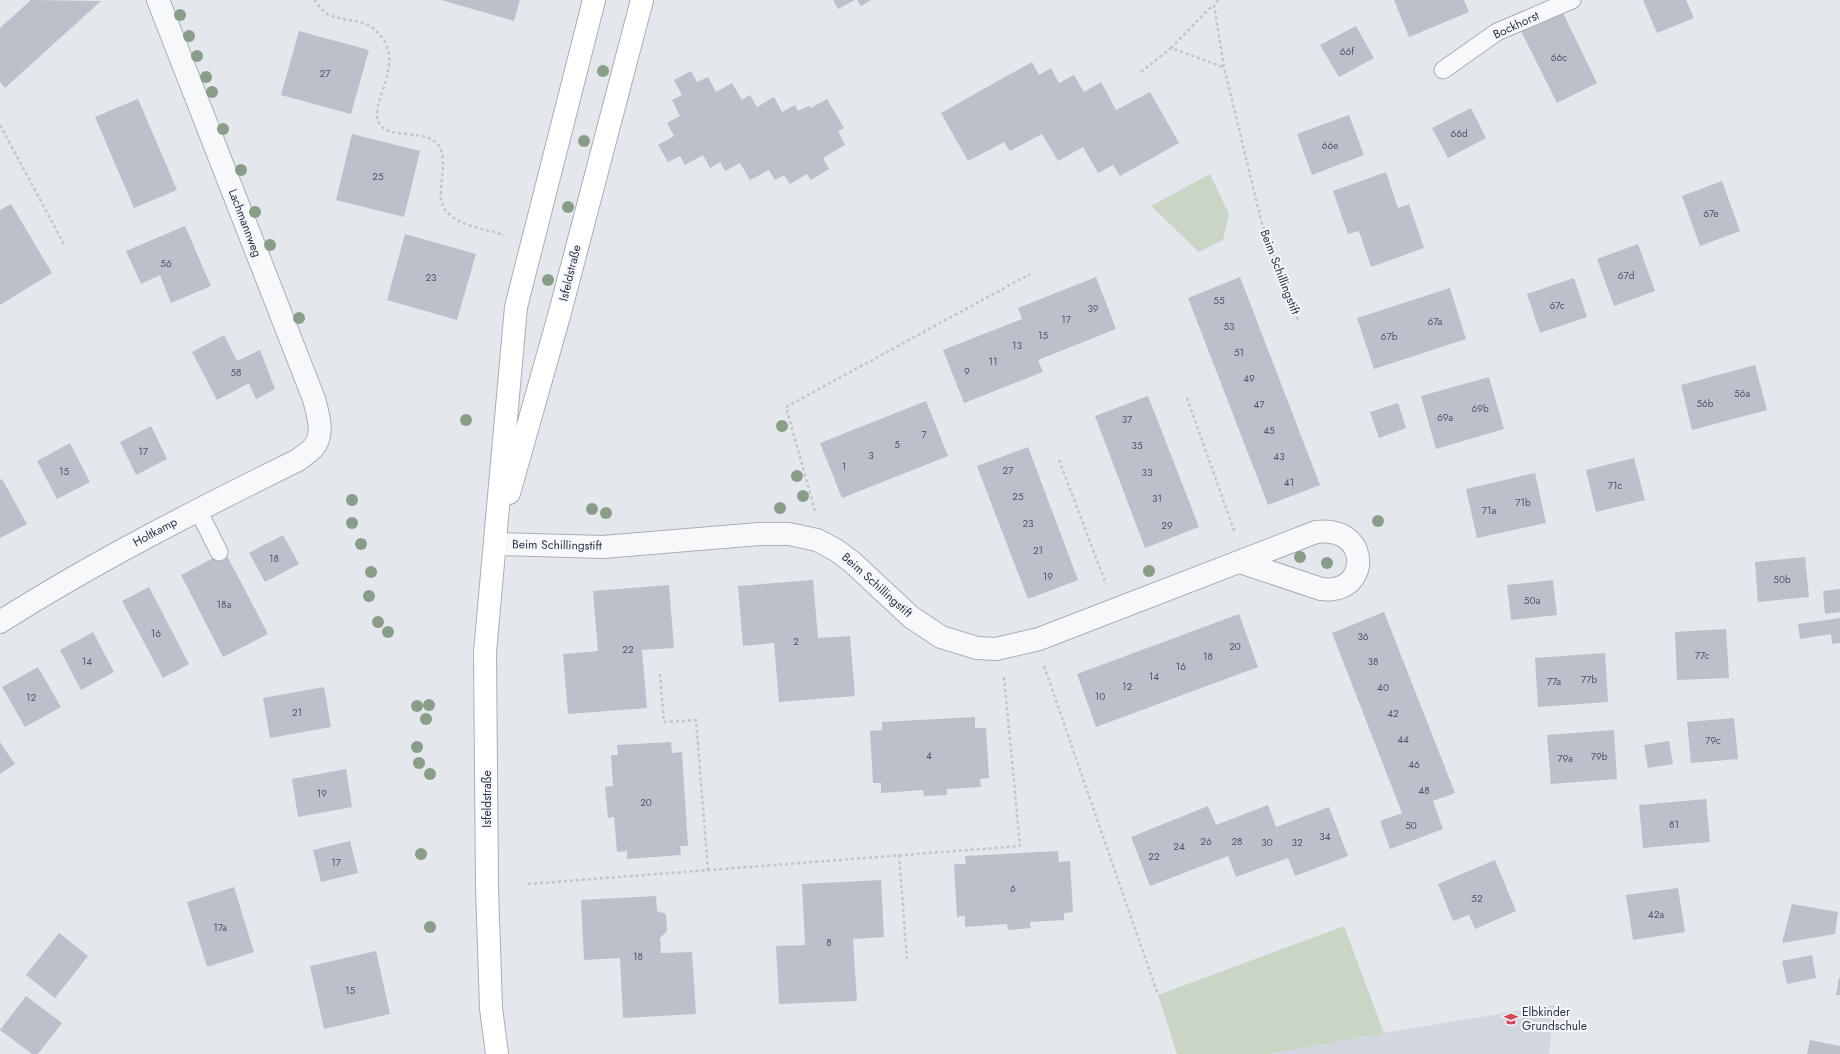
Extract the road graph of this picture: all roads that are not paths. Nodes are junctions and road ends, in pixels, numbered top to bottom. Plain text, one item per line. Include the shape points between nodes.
1 (158, 0) edge
2 (594, 0) edge
3 (642, 0) edge
4 (1572, 0) edge
5 (1443, 70) dead end
6 (313, 448) joint
7 (198, 510) junction
8 (494, 544) junction
9 (219, 552) dead end
10 (1240, 562) junction
11 (0, 622) edge
12 (496, 1054) edge

1 - 6 street, Lachmannweg via 314,399 319,421 319,436
2 - 8 main road, Isfeldstraße via 516,307
3 - 8 main road, Isfeldstraße via 559,316
4 - 5 lane, Bockhorst via 1497,32
6 - 7 street, Holtkamp via 298,460
7 - 9 lane
7 - 11 street, Holtkamp via 146,536
8 - 10 street, Beim Schillingstift via 603,547 759,534 789,534 817,540 836,550 911,616 941,637 976,648 996,649 1039,639
8 - 12 main road, Isfeldstraße via 485,652 487,887 491,1008
10 - 10 street, Beim Schillingstift via 1316,532 1326,531 1345,536 1356,550 1358,569 1344,585 1334,590 1321,589

